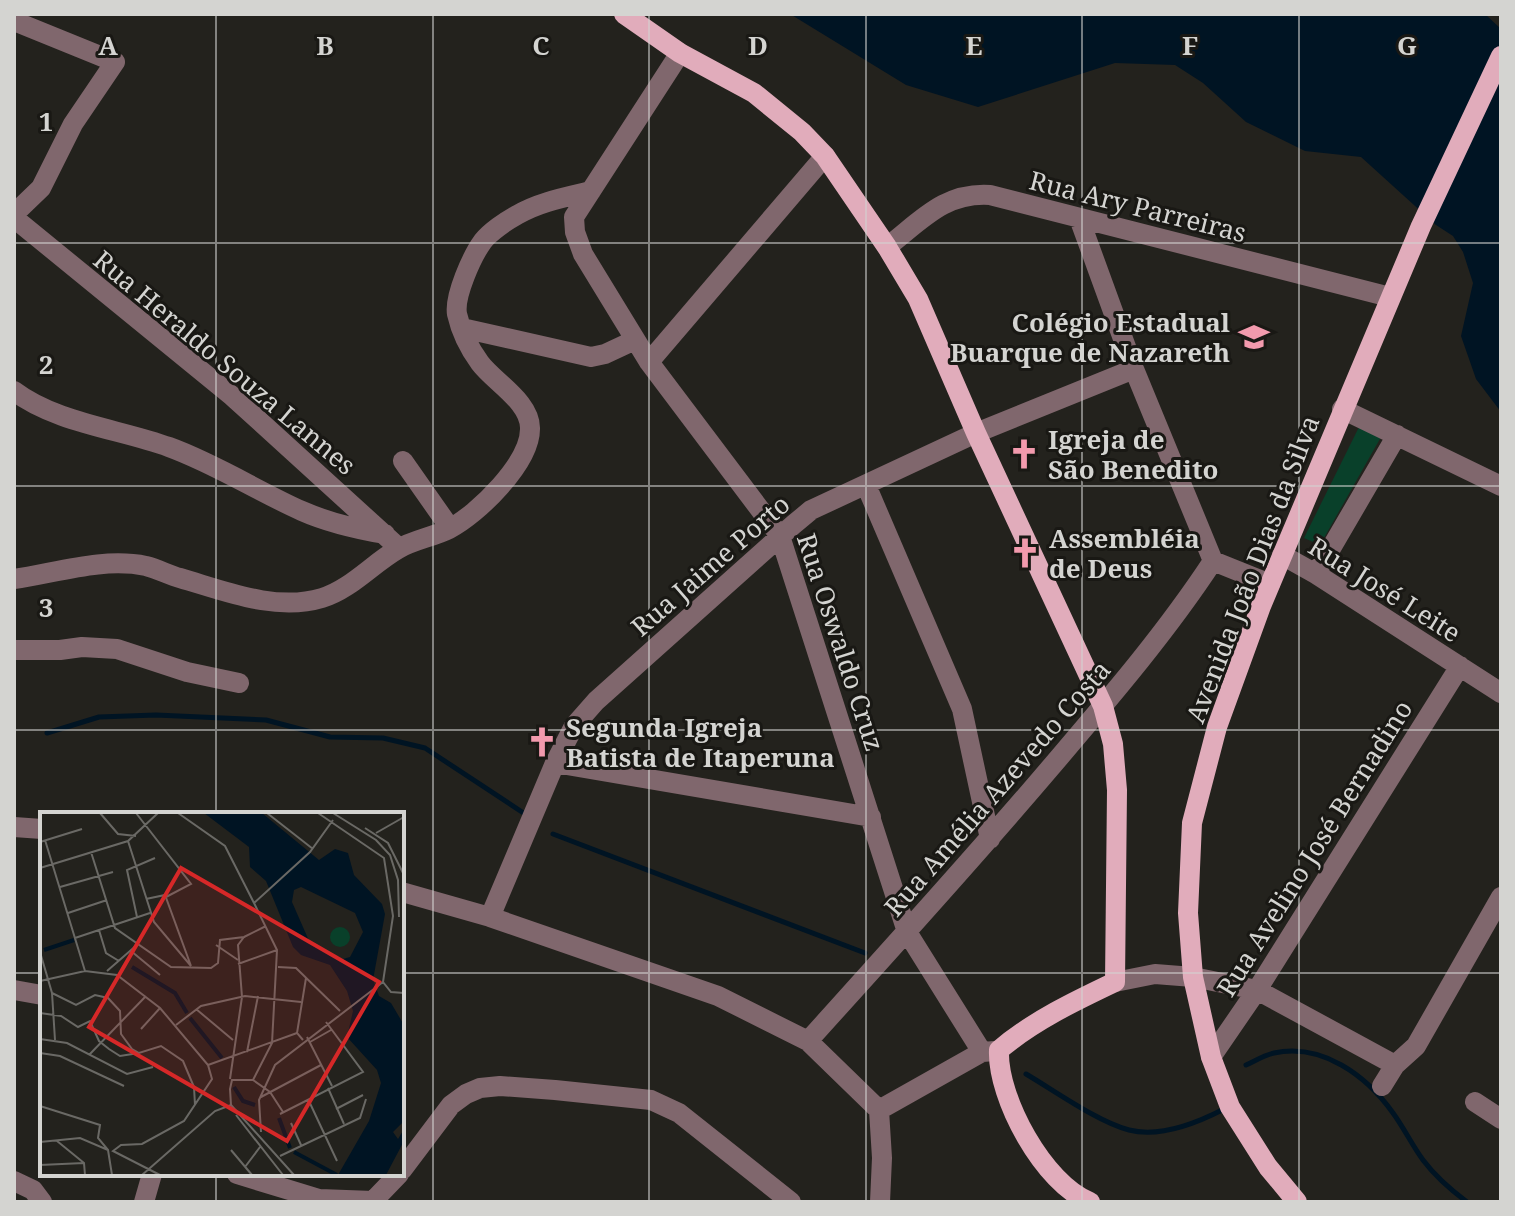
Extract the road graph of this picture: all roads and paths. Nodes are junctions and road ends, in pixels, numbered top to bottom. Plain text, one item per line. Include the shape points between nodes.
1 (624, 14) edge
2 (14, 21) edge
3 (680, 53) junction
4 (1501, 56) edge
5 (825, 156) junction
6 (591, 191) junction
7 (14, 216) edge
8 (1079, 218) junction
9 (887, 247) junction
10 (1390, 297) junction
11 (462, 328) junction
12 (635, 340) junction
13 (649, 362) junction
14 (1134, 369) junction
15 (14, 391) edge
16 (1342, 409) junction
17 (976, 433) junction
18 (1397, 435) junction
19 (403, 461) dead end
20 (866, 485) junction
21 (1501, 486) edge
22 (450, 528) junction
23 (780, 536) junction
24 (392, 541) junction
25 (1282, 555) junction
26 (1213, 561) junction
27 (1316, 574) junction
28 (14, 579) edge
29 (1270, 584) junction
30 (14, 650) edge
31 (1460, 666) junction
32 (239, 683) dead end
33 (1501, 693) edge
34 (1103, 706) junction
35 (555, 763) junction
36 (871, 817) junction
37 (14, 827) edge
38 (40, 829) edge
39 (990, 839) junction
40 (404, 893) edge
41 (1499, 904) edge
42 (490, 917) junction
43 (907, 932) junction
44 (1193, 977) junction
45 (1115, 982) junction
46 (14, 990) edge
47 (1257, 990) junction
48 (40, 995) edge
49 (808, 1041) junction
50 (991, 1051) junction
51 (1211, 1057) junction
52 (1395, 1065) junction
53 (1382, 1086) dead end
54 (1475, 1102) dead end
55 (879, 1110) junction
56 (1501, 1119) edge
57 (404, 1168) edge
58 (151, 1176) edge
59 (244, 1176) edge
60 (397, 1176) edge
61 (14, 1181) edge
62 (1079, 1200) edge
63 (42, 1202) edge
64 (144, 1202) edge
65 (373, 1202) edge
66 (791, 1202) edge
67 (880, 1202) edge
68 (1297, 1202) edge

1 - 3 main road
2 - 7 street via 115,62 41,188
3 - 5 main road via 754,93
3 - 6 street, Rua Oswaldo Cruz
4 - 10 main road, Avenida João Dias da Silva
5 - 9 main road
5 - 13 street
6 - 11 street via 516,215 484,239 461,285 456,311
6 - 12 street, Rua Oswaldo Cruz via 574,217 575,232
7 - 24 street, Rua Heraldo Souza Lannes via 232,396
8 - 9 street, Rua Ary Parreiras via 990,195 958,196
8 - 10 street, Rua Ary Parreiras
8 - 14 street
9 - 17 main road via 918,299
10 - 16 main road, Avenida João Dias da Silva
11 - 12 street via 591,357
11 - 22 street via 482,366 519,401 531,426 527,447 507,477 474,512
12 - 13 street, Rua Oswaldo Cruz
13 - 23 street, Rua Oswaldo Cruz
14 - 17 street, Rua Jaime Porto
14 - 26 street
15 - 24 street via 55,413 196,458 301,510
16 - 18 street
16 - 25 main road, Avenida João Dias da Silva
17 - 20 street, Rua Jaime Porto
17 - 34 main road
18 - 21 street
18 - 27 street
19 - 22 street
20 - 23 street, Rua Jaime Porto via 811,510
20 - 39 street via 962,709
22 - 24 street
23 - 35 street, Rua Jaime Porto via 596,701 574,726
23 - 36 street, Rua Oswaldo Cruz
24 - 28 street via 342,589 300,602 253,598 146,566 110,564
25 - 27 street, Rua José Leite
25 - 29 main road, Avenida João Dias da Silva
26 - 29 street
26 - 34 street, Rua Amélia Azevedo Costa via 1185,605
27 - 31 street, Rua José Leite
29 - 44 main road, Avenida João Dias da Silva via 1217,727 1192,823 1188,913
30 - 32 street via 117,649
31 - 33 street, Rua José Leite
31 - 47 street, Rua Avelino José Bernadino
34 - 39 street, Rua Amélia Azevedo Costa
34 - 45 main road via 1117,790
35 - 36 street
35 - 42 street, Rua Jaime Porto
36 - 43 street, Rua Oswaldo Cruz
37 - 38 street
39 - 43 street, Rua Amélia Azevedo Costa
40 - 42 street
41 - 52 street via 1416,1046
42 - 49 street via 718,996
43 - 49 street, Rua Amélia Azevedo Costa
43 - 50 street, Rua Oswaldo Cruz
44 - 45 street via 1155,974
44 - 47 street
44 - 51 main road, Avenida João Dias da Silva
45 - 50 main road
46 - 48 street
47 - 51 street, Rua Avelino José Bernadino
47 - 52 street
49 - 55 street
50 - 55 street
50 - 62 main road, Rua Oswaldo Cruz via 1039,1157
51 - 68 main road, Avenida João Dias da Silva via 1230,1107
52 - 53 street
54 - 56 street
55 - 67 street
57 - 66 street via 451,1105 480,1088 615,1095 651,1100 679,1113
58 - 64 street
59 - 65 street via 319,1199
60 - 65 street
61 - 63 street via 33,1190

